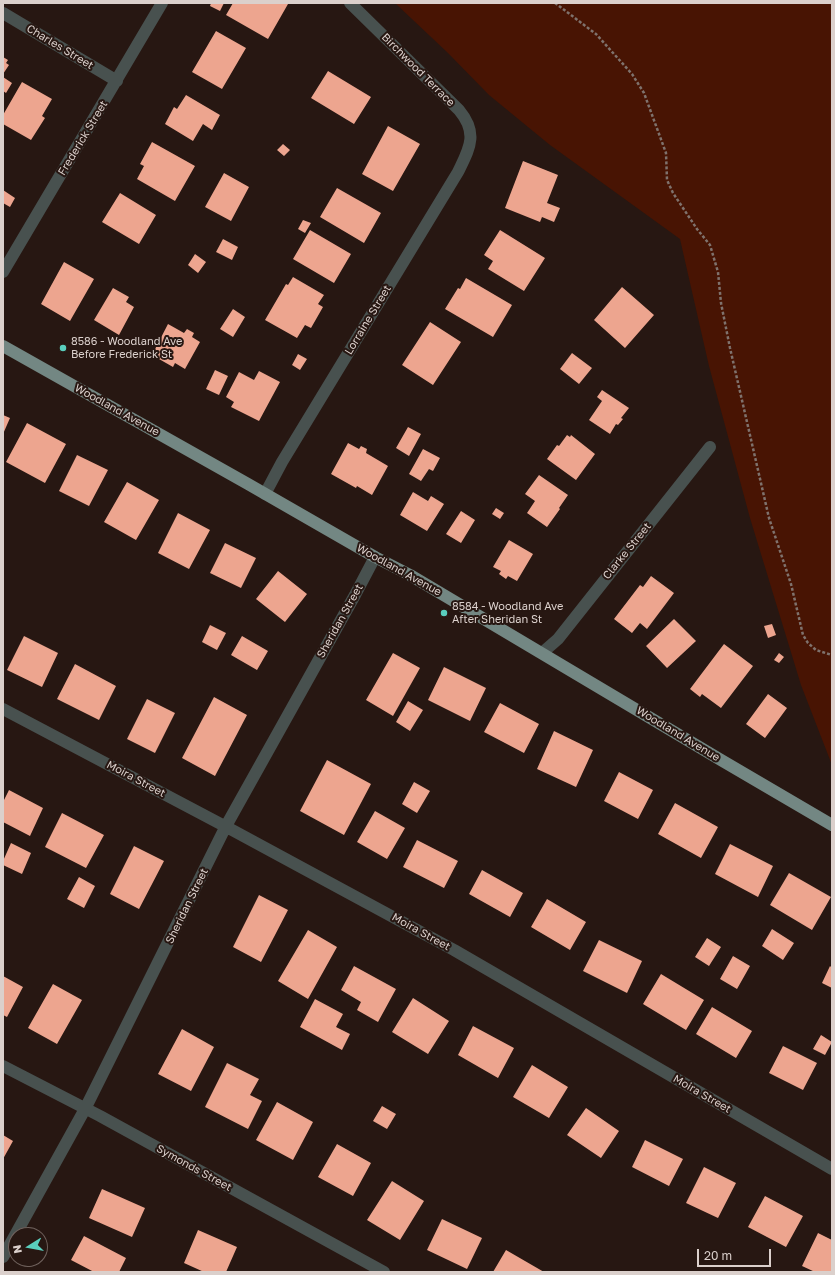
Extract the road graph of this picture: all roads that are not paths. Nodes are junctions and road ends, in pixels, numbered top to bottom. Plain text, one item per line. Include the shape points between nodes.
1 (162, 3) edge
2 (350, 3) edge
3 (3, 12) edge
4 (117, 81) junction
5 (470, 145) joint
6 (3, 272) edge
7 (3, 346) edge
8 (710, 446) dead end
9 (265, 494) junction
10 (375, 557) junction
11 (542, 653) junction
12 (3, 709) edge
13 (832, 825) edge
14 (226, 826) junction
15 (3, 1066) edge
16 (85, 1108) junction
17 (832, 1169) edge
18 (3, 1257) edge
19 (384, 1272) edge

1 - 4 street, Frederick Street
2 - 5 street, Birchwood Terrace via 460,110 470,130
3 - 4 street, Charles Street
4 - 6 street, Frederick Street
5 - 9 street, Lorraine Street via 458,172
7 - 9 main road, Woodland Avenue
8 - 11 street, Clarke Street via 558,639
9 - 10 main road, Woodland Avenue
10 - 11 main road, Woodland Avenue
10 - 14 street, Sheridan Street
11 - 13 main road, Woodland Avenue
12 - 14 street, Moira Street
14 - 16 street, Sheridan Street
14 - 17 street, Moira Street via 454,950
15 - 16 street, Symonds Street
16 - 18 street, Sheridan Street
16 - 19 street, Symonds Street

